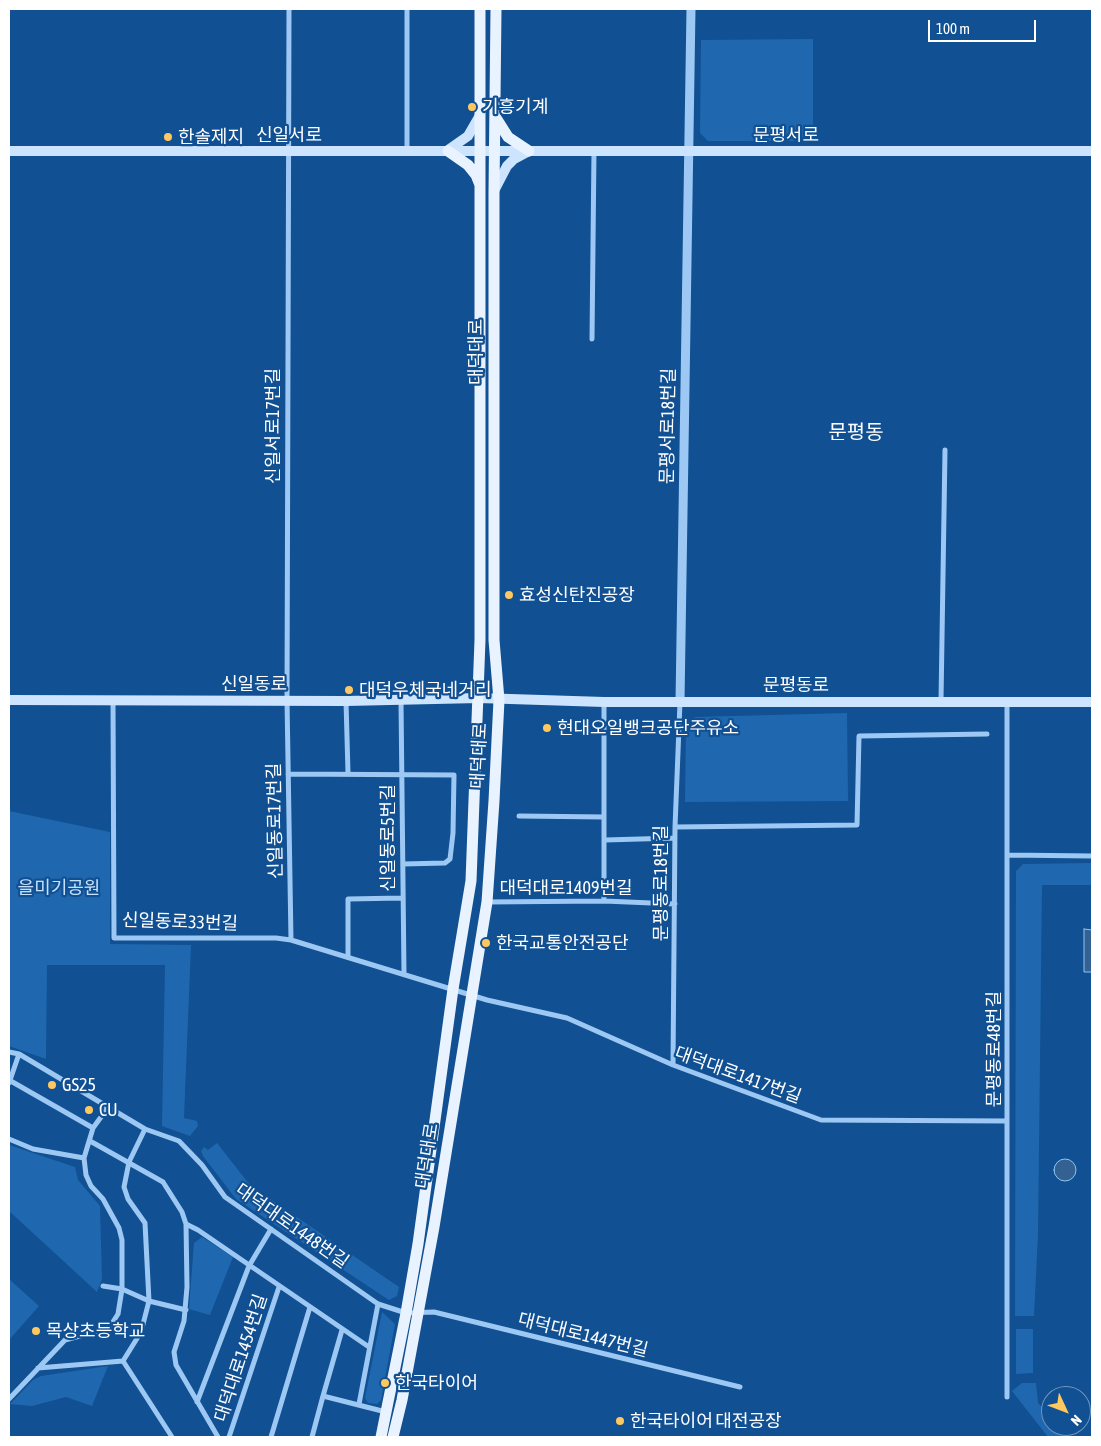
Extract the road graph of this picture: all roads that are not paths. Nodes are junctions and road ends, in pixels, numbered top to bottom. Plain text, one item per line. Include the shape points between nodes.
1 (289, 9) edge
2 (407, 9) edge
3 (480, 9) edge
4 (496, 9) edge
5 (692, 9) edge
6 (479, 117) junction
7 (496, 118) junction
8 (9, 150) edge
9 (408, 150) junction
10 (480, 150) junction
11 (448, 151) junction
12 (495, 151) junction
13 (529, 151) junction
14 (594, 151) junction
15 (688, 151) junction
16 (288, 152) junction
17 (1092, 152) edge
18 (482, 189) junction
19 (494, 192) junction
20 (592, 339) dead end
21 (945, 450) dead end
22 (479, 698) junction
23 (9, 700) edge
24 (113, 700) junction
25 (286, 700) junction
26 (499, 700) junction
27 (346, 701) junction
28 (401, 701) junction
29 (680, 701) junction
30 (941, 701) junction
31 (1007, 701) junction
32 (604, 702) junction
33 (1092, 702) edge
34 (987, 734) dead end
35 (348, 773) junction
36 (288, 774) junction
37 (402, 774) junction
38 (519, 816) dead end
39 (604, 817) junction
40 (675, 827) junction
41 (676, 838) junction
42 (605, 840) junction
43 (1008, 855) junction
44 (1092, 856) edge
45 (403, 864) junction
46 (402, 898) junction
47 (604, 901) junction
48 (487, 902) junction
49 (675, 904) junction
50 (291, 940) junction
51 (348, 957) junction
52 (404, 974) junction
53 (453, 989) junction
54 (471, 994) junction
55 (9, 1052) edge
56 (19, 1054) junction
57 (673, 1065) junction
58 (9, 1081) edge
59 (109, 1106) junction
60 (1007, 1121) junction
61 (93, 1128) junction
62 (144, 1129) junction
63 (9, 1138) edge
64 (90, 1141) junction
65 (84, 1158) junction
66 (129, 1162) junction
67 (186, 1224) junction
68 (271, 1229) junction
69 (249, 1266) junction
70 (103, 1286) dead end
71 (279, 1287) junction
72 (122, 1290) junction
73 (149, 1301) junction
74 (378, 1304) junction
75 (310, 1307) junction
76 (186, 1310) junction
77 (412, 1313) junction
78 (342, 1330) junction
79 (369, 1347) junction
80 (123, 1360) junction
81 (38, 1368) junction
82 (740, 1387) dead end
83 (324, 1396) junction
84 (1008, 1397) dead end
85 (9, 1399) edge
86 (197, 1402) junction
87 (359, 1404) junction
88 (386, 1412) junction
89 (172, 1437) edge
90 (218, 1437) edge
91 (229, 1437) edge
92 (271, 1437) edge
93 (312, 1437) edge
94 (381, 1437) edge
95 (393, 1437) edge

1 - 16 street, 신일서로17번길
2 - 9 street
3 - 6 main road, 대덕대로
4 - 7 main road, 대덕대로
5 - 15 street, 문평서로18번길
6 - 10 main road, 대덕대로
6 - 11 main road via 468,136
7 - 12 main road, 대덕대로
7 - 13 main road via 508,137
8 - 16 main road, 신일서로
9 - 11 main road, 신일서로
9 - 16 main road, 신일서로
10 - 11 main road, 신일서로
10 - 12 main road, 문평서로
10 - 18 main road, 대덕대로
11 - 18 main road via 468,165
12 - 13 main road, 문평서로
12 - 19 main road, 대덕대로
13 - 14 main road, 문평서로
13 - 19 main road via 514,158 507,166
14 - 15 main road, 문평서로
14 - 20 street
15 - 17 main road, 문평서로
15 - 29 street, 문평서로18번길
16 - 25 street, 신일서로17번길
18 - 22 main road, 대덕대로
19 - 26 main road, 대덕대로 via 494,640
21 - 30 street
22 - 26 main road, 신일동로
22 - 28 main road, 신일동로
22 - 53 main road, 대덕대로 via 470,881
23 - 24 main road, 신일동로
24 - 25 main road, 신일동로
24 - 50 street, 신일동로33번길 via 114,938
25 - 27 main road, 신일동로
25 - 36 street, 신일동로17번길
26 - 32 main road, 문평동로
26 - 48 main road, 대덕대로
27 - 28 main road, 신일동로
27 - 35 street
28 - 37 street, 신일동로5번길
29 - 30 main road, 문평동로
29 - 32 main road, 문평동로
29 - 40 street, 문평동로18번길
30 - 31 main road, 문평동로
31 - 33 main road, 문평동로
31 - 43 street, 문평동로48번길
32 - 39 street
34 - 40 street via 859,736 857,825
35 - 36 street
35 - 37 street
36 - 50 street, 신일동로17번길
37 - 45 street, 신일동로5번길
37 - 45 street via 454,775 450,859 446,863
38 - 39 street
39 - 42 street
40 - 41 street, 문평동로18번길
41 - 42 street
41 - 49 street, 문평동로18번길
42 - 47 street
43 - 44 street
43 - 60 street, 문평동로48번길
45 - 46 street, 신일동로5번길
46 - 51 street via 348,899
46 - 52 street, 신일동로5번길
47 - 48 street, 대덕대로1409번길
47 - 49 street, 대덕대로1409번길
48 - 54 main road, 대덕대로
49 - 57 street, 문평동로18번길
50 - 51 street, 신일동로33번길
51 - 52 street, 신일동로33번길
52 - 53 street, 신일동로33번길
53 - 54 street, 신일동로33번길
53 - 77 main road, 대덕대로
54 - 57 street, 대덕대로1417번길 via 567,1018
54 - 77 main road, 대덕대로
55 - 56 street, 대덕대로1448번길
56 - 58 street
56 - 59 street, 대덕대로1448번길
57 - 60 street, 대덕대로1417번길 via 821,1120
58 - 61 street
59 - 61 street
59 - 62 street, 대덕대로1448번길
60 - 84 street, 문평동로48번길
61 - 64 street
62 - 66 street
62 - 68 street, 대덕대로1448번길 via 178,1141 202,1165 225,1197
63 - 65 street via 33,1149
64 - 65 street
64 - 66 street
65 - 72 street via 91,1186 103,1199 119,1228
66 - 67 street via 162,1182
66 - 73 street via 124,1186 145,1223
67 - 69 street, 대덕대로1454번길
67 - 76 street
68 - 69 street, 대덕대로1454번길
68 - 74 street, 대덕대로1448번길
69 - 71 street, 대덕대로1454번길
69 - 86 street, 대덕대로1454번길
70 - 72 street
71 - 75 street, 대덕대로1454번길
71 - 91 street, 대덕대로1454번길
72 - 73 street
72 - 81 street via 118,1314 109,1328 65,1340
73 - 76 street
73 - 80 street via 141,1332
74 - 77 street, 대덕대로1448번길
74 - 79 street
75 - 78 street, 대덕대로1454번길
75 - 92 street
76 - 86 street via 174,1352 176,1366
77 - 82 street, 대덕대로1447번길 via 434,1312
77 - 88 main road, 대덕대로
77 - 95 main road, 대덕대로
78 - 79 street, 대덕대로1454번길
78 - 83 street
79 - 87 street
80 - 81 street
80 - 89 street
81 - 85 street
83 - 87 street
83 - 93 street
86 - 90 street
87 - 88 street
88 - 94 main road, 대덕대로

